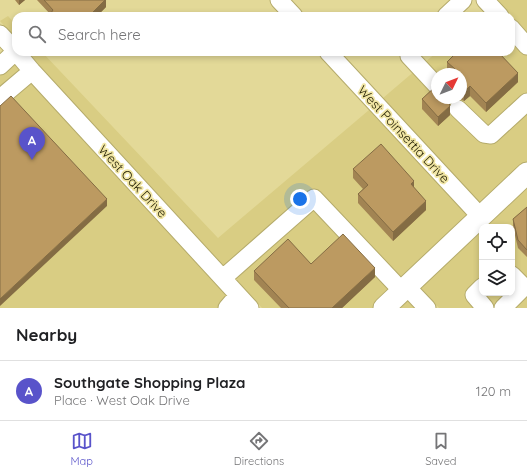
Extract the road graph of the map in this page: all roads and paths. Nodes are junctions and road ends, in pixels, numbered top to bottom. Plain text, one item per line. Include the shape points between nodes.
1 (279, 0) edge
2 (463, 0) edge
3 (485, 0) edge
4 (290, 12) edge
5 (450, 12) edge
6 (496, 12) edge
7 (515, 32) edge
8 (0, 34) edge
9 (527, 46) edge
10 (12, 48) edge
11 (12, 56) edge
12 (19, 56) edge
13 (332, 56) edge
14 (409, 56) edge
15 (0, 66) edge
16 (32, 71) junction
17 (431, 80) edge
18 (0, 98) edge
19 (527, 102) edge
20 (458, 109) dead end
21 (527, 174) edge
22 (481, 217) junction
23 (515, 277) edge
24 (223, 278) junction
25 (405, 289) junction
26 (479, 290) edge
27 (238, 295) junction
28 (515, 296) edge
29 (515, 296) edge
30 (227, 308) edge
31 (250, 308) edge
32 (384, 308) edge
33 (427, 308) edge
34 (485, 308) edge
35 (503, 308) edge

1 - 4 street
2 - 5 street
3 - 6 street
7 - 9 street
8 - 10 street, West Oak Drive
11 - 15 street
12 - 16 street, West Oak Drive
13 - 22 street, West Poinsettia Drive
14 - 17 street
16 - 18 street
16 - 24 street, West Oak Drive
19 - 20 street via 492,135 484,134
21 - 22 main road
22 - 25 main road
23 - 29 street via 524,287
24 - 25 street via 314,198
24 - 27 street, West Oak Drive
25 - 32 main road
25 - 33 street
26 - 34 street via 474,295
27 - 30 street
27 - 31 street, West Oak Drive
28 - 35 street

